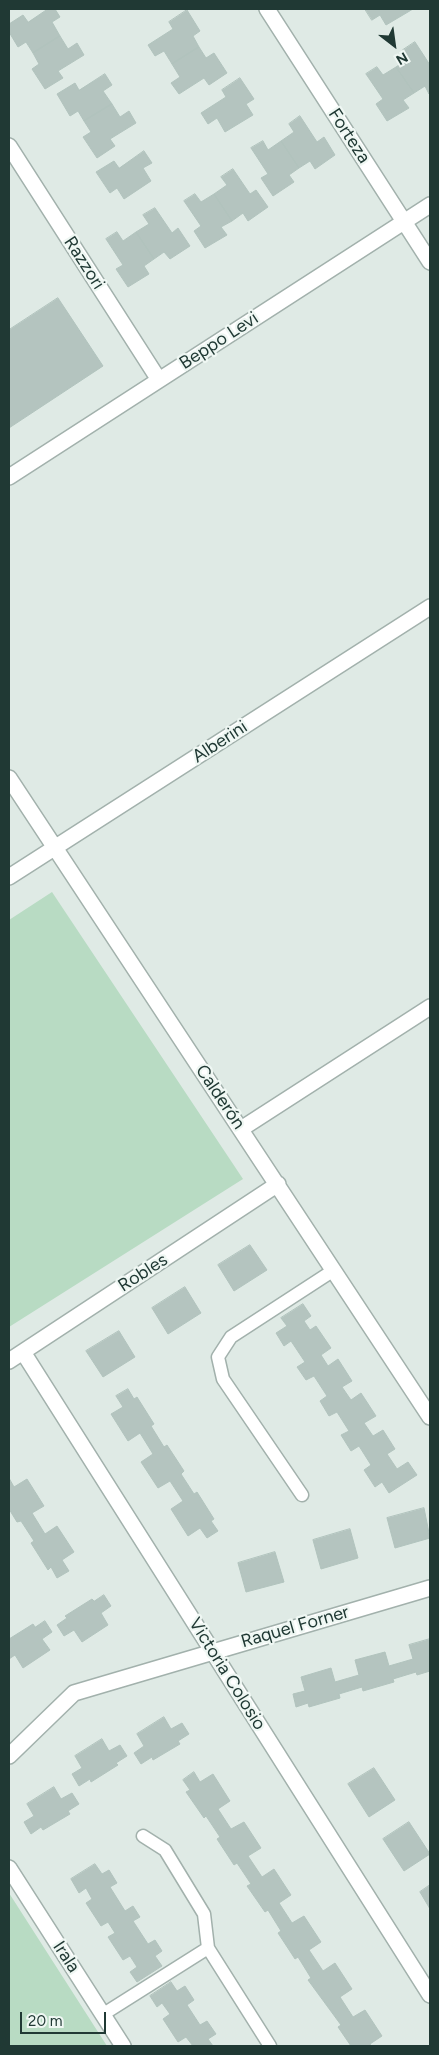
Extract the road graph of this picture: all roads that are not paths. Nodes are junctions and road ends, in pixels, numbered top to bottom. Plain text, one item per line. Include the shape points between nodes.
1 (267, 9) edge
2 (9, 146) edge
3 (430, 205) edge
4 (404, 222) junction
5 (430, 262) edge
6 (159, 380) junction
7 (9, 476) edge
8 (430, 607) edge
9 (9, 778) edge
10 (54, 848) junction
11 (9, 877) edge
12 (430, 1007) edge
13 (241, 1129) junction
14 (278, 1184) junction
15 (334, 1270) junction
16 (23, 1352) junction
17 (9, 1361) edge
18 (430, 1417) edge
19 (302, 1495) dead end
20 (430, 1588) edge
21 (212, 1652) junction
22 (9, 1756) edge
23 (143, 1836) dead end
24 (9, 1868) edge
25 (208, 1948) junction
26 (430, 1995) edge
27 (102, 2015) junction
28 (123, 2046) edge
29 (270, 2046) edge

1 - 4 street, Forteza
2 - 6 street, Razzori
3 - 4 street, Beppo Levi
4 - 5 street, Forteza
4 - 6 street, Beppo Levi
6 - 7 street, Beppo Levi
8 - 10 street, Alberini
9 - 10 street, Calderón
10 - 11 street, Alberini
10 - 13 street, Calderón
12 - 13 street
13 - 14 street, Calderón
14 - 15 street, Calderón
14 - 16 street, Robles
15 - 18 street, Calderón
15 - 19 lane via 231,1337 218,1356 223,1379
16 - 17 street, Robles
16 - 21 street, Victoria Colosio
20 - 21 street, Raquel Forner
21 - 22 street, Raquel Forner via 74,1693
21 - 26 street, Victoria Colosio
23 - 25 lane via 165,1850 204,1914
24 - 27 street, Irala
25 - 27 lane
25 - 29 lane
27 - 28 street, Irala

